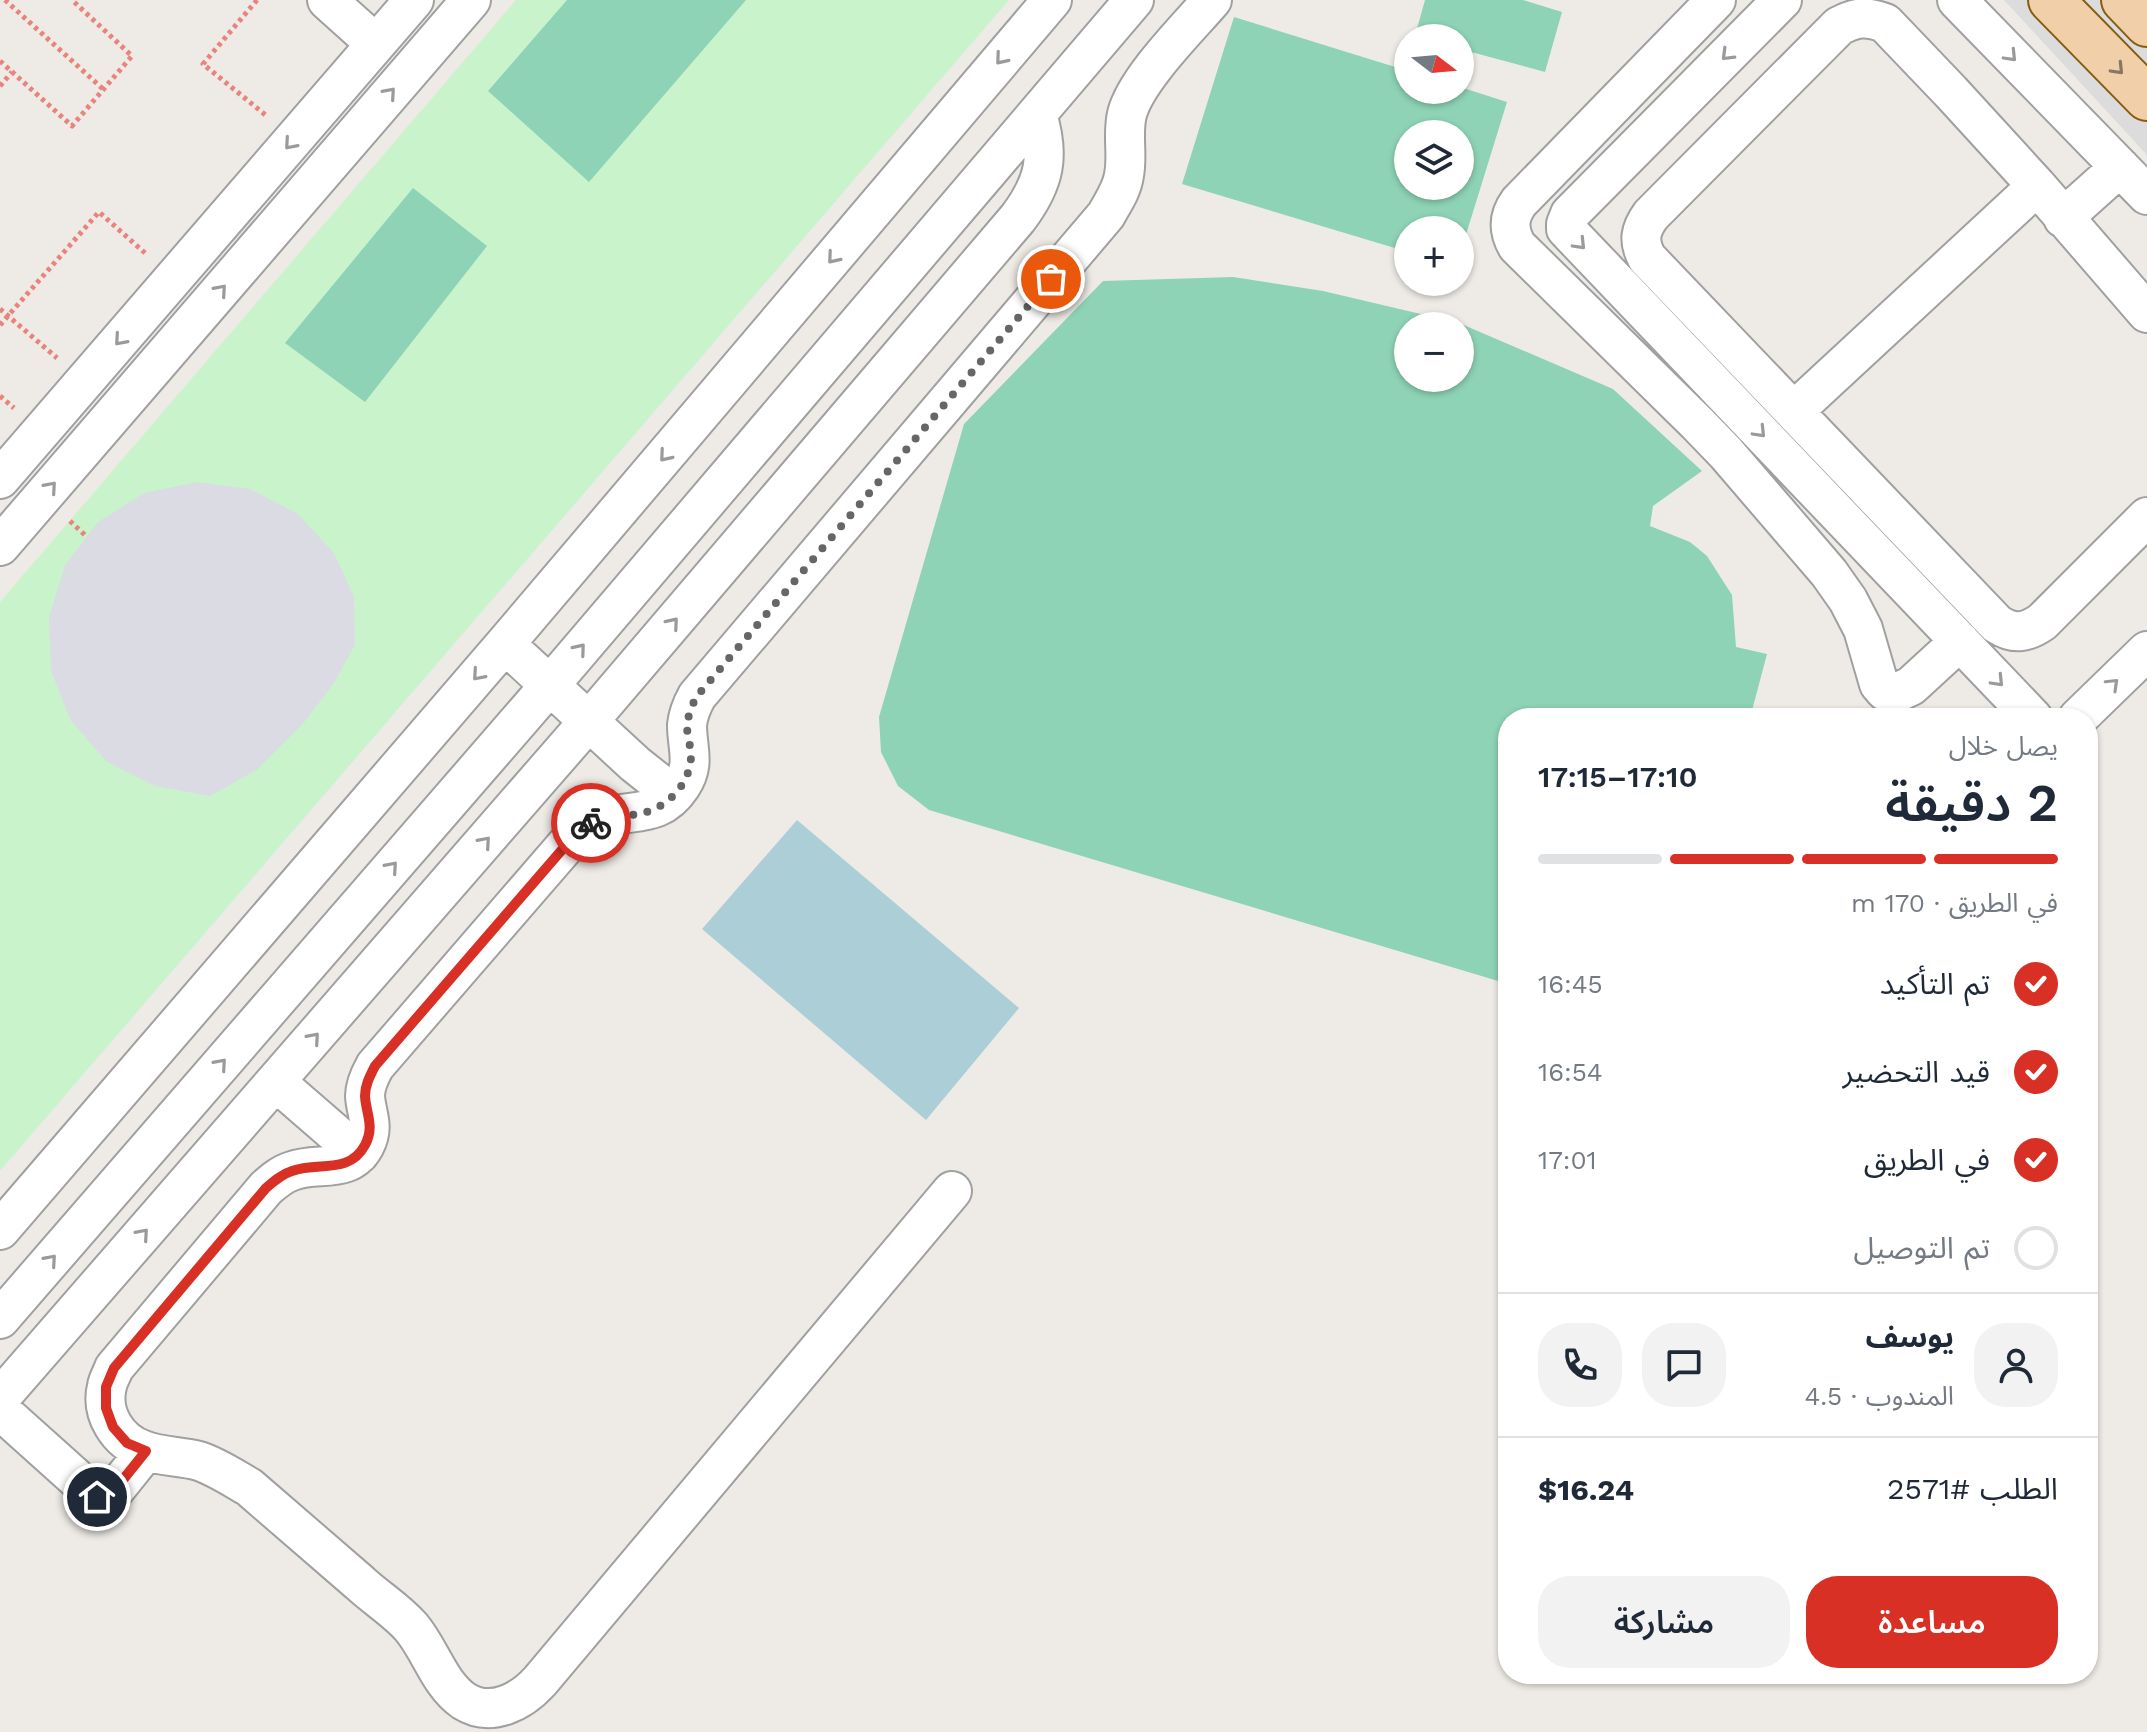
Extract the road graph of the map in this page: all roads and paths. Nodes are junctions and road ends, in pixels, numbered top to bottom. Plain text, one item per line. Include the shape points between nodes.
1 (5, 0) edge
2 (72, 0) edge
3 (257, 0) edge
4 (327, 0) edge
5 (414, 0) edge
6 (471, 0) edge
7 (1052, 0) edge
8 (1134, 0) edge
9 (1212, 0) edge
10 (1716, 0) edge
11 (1782, 0) edge
12 (1957, 0) edge
13 (2051, 0) edge
14 (2124, 0) edge
15 (2147, 24) edge
16 (376, 44) junction
17 (0, 61) edge
18 (12, 72) junction
19 (0, 86) edge
20 (103, 89) junction
21 (2147, 98) edge
22 (1037, 114) junction
23 (271, 119) dead end
24 (2120, 167) junction
25 (2037, 186) junction
26 (2147, 195) edge
27 (2063, 218) junction
28 (154, 261) dead end
29 (0, 309) edge
30 (2147, 313) edge
31 (7, 316) junction
32 (0, 325) edge
33 (67, 366) dead end
34 (1794, 411) junction
35 (0, 479) edge
36 (2147, 517) edge
37 (0, 546) edge
38 (1960, 641) junction
39 (505, 644) junction
40 (2147, 651) edge
41 (550, 685) junction
42 (2024, 708) edge
43 (2088, 708) edge
44 (589, 721) junction
45 (674, 795) junction
46 (276, 1082) junction
47 (359, 1154) junction
48 (952, 1191) dead end
49 (0, 1230) edge
50 (0, 1319) edge
51 (0, 1398) edge
52 (0, 1410) edge
53 (146, 1451) junction

1 - 20 path
2 - 20 path via 132,56
3 - 23 path via 203,64
4 - 16 street
5 - 16 street
37 -> 6 street
7 -> 39 street
8 - 22 street
9 - 45 street via 1136,92 1124,132 1124,176 1106,215 697,696 687,726 688,771
10 - 38 street via 1519,202 1509,223 1511,236 1726,453 1829,573 1863,629 1885,691 1894,694 1911,686
11 -> 38 street via 1570,214 1566,229
12 -> 24 street
13 -> 21 main road
14 - 15 main road
16 -> 35 street
17 - 18 path
18 - 19 path
18 - 20 path via 72,126
41 -> 22 street
44 -> 22 street via 1032,200 1045,157
24 - 26 street
24 - 27 street
25 - 27 street
25 - 34 street
25 - 34 street via 1885,23 1854,18 1839,26 1651,215 1640,235 1647,258
27 - 30 street
28 - 31 path via 99,212
29 - 31 path
31 - 32 path
31 - 33 path
34 - 36 street via 2008,631 2032,629 2042,622
38 -> 42 street
39 - 41 street
39 -> 49 street
43 -> 40 street
41 - 44 street
50 -> 41 street
44 - 45 street
46 -> 44 street
45 - 47 street via 648,811 590,824 557,855 375,1066 365,1096 369,1135
46 - 47 street
51 -> 46 street
47 - 53 street via 336,1166 292,1171 266,1188 114,1368 106,1387 113,1427 127,1443
48 - 53 street via 540,1681 514,1703 480,1707 464,1701 410,1627 249,1487 199,1461
52 - 53 street via 103,1499

